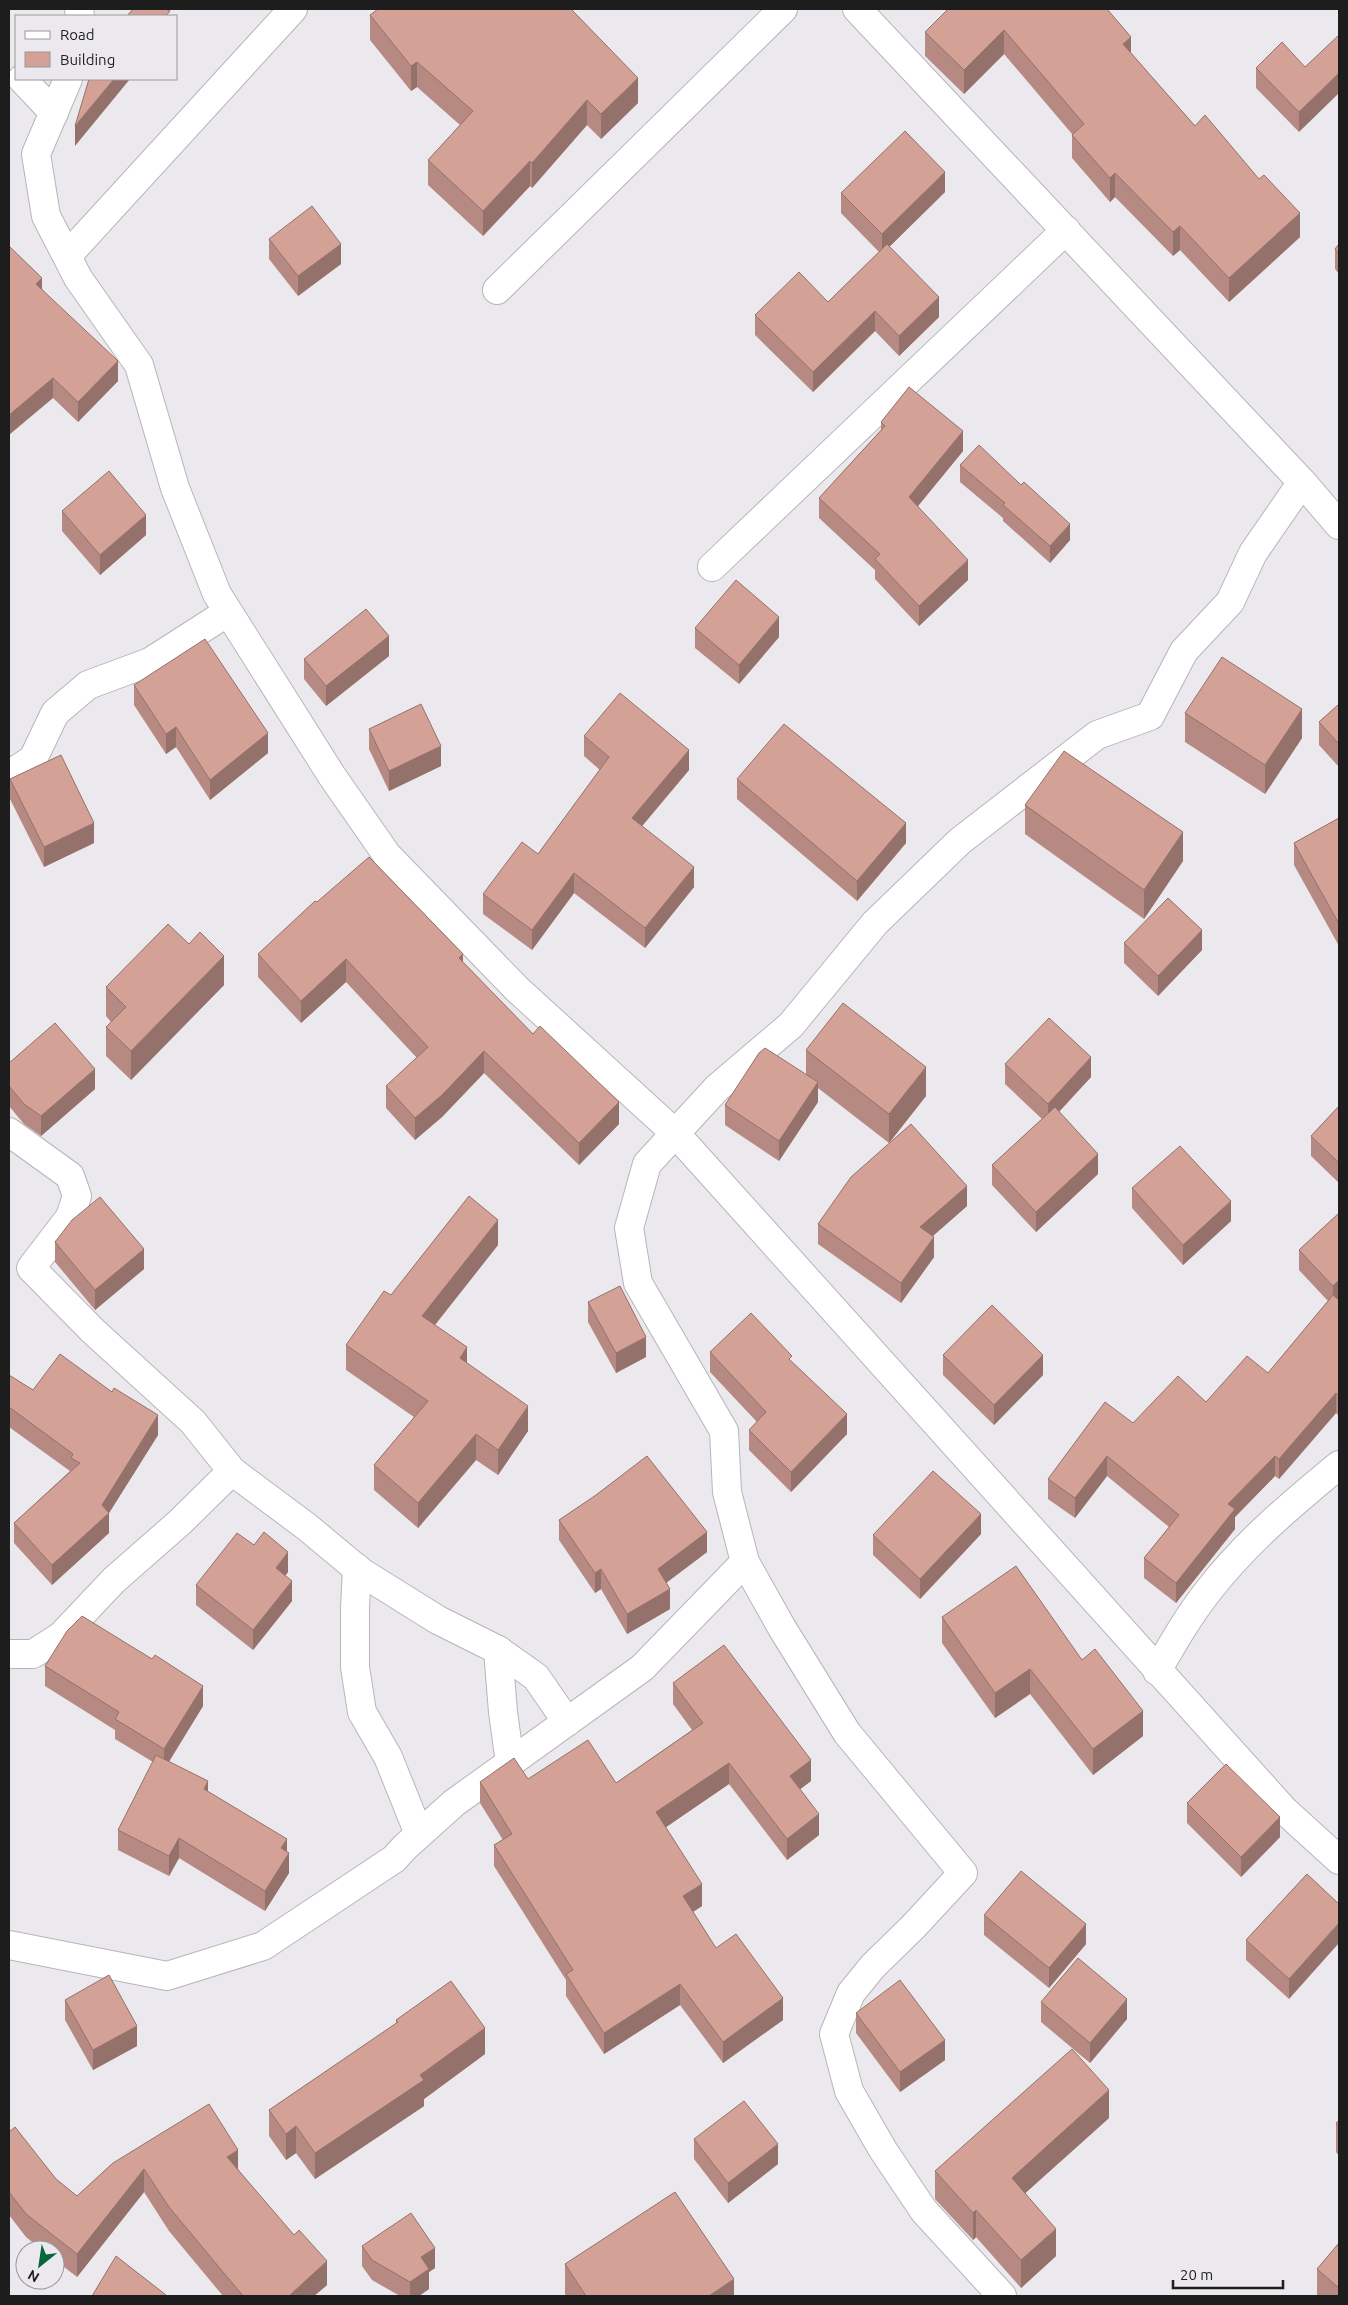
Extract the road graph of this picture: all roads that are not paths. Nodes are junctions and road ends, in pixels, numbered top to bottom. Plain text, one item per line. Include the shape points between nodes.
1 (293, 9) edge
2 (783, 9) edge
3 (857, 9) edge
4 (23, 80) edge
5 (68, 80) edge
6 (54, 113) junction
7 (1066, 230) junction
8 (67, 256) junction
9 (497, 290) dead end
10 (1302, 482) junction
11 (1339, 525) edge
12 (712, 567) dead end
13 (228, 612) junction
14 (9, 774) edge
15 (9, 1132) edge
16 (675, 1133) junction
17 (1339, 1465) edge
18 (232, 1471) junction
19 (745, 1562) junction
20 (357, 1568) junction
21 (498, 1650) junction
22 (9, 1654) edge
23 (1157, 1671) junction
24 (567, 1722) junction
25 (510, 1763) junction
26 (419, 1834) junction
27 (1339, 1860) edge
28 (9, 1945) edge
29 (1002, 2296) edge

1 - 8 street
2 - 9 street
3 - 7 street
4 - 6 street
5 - 6 street
6 - 8 street via 36,154 46,216
7 - 10 street
7 - 12 street
8 - 13 street via 78,278 139,365 175,488 217,594
10 - 11 street
10 - 16 street via 1253,553 1230,602 1184,651 1150,716 1097,735 960,841 875,923 791,1025 717,1088
13 - 14 street via 150,662 88,686 55,713 33,759
13 - 16 street via 332,776 387,855 517,989
15 - 18 street via 70,1176 77,1196 70,1217 31,1268 93,1331 194,1422
16 - 19 street via 647,1164 629,1228 633,1255 638,1283 724,1431 727,1492
16 - 23 street
17 - 23 street via 1244,1549 1190,1616
18 - 20 street
18 - 22 street via 114,1580 61,1636 32,1654
19 - 24 street via 642,1668
19 - 29 street via 847,1733 963,1873 851,1993 834,2034 849,2091 883,2150 924,2211
20 - 21 street via 438,1620
20 - 26 street via 355,1667 362,1712 388,1757
21 - 24 street via 536,1677
21 - 25 street
23 - 27 street via 1284,1810
24 - 25 street
25 - 26 street via 454,1803
26 - 28 street via 394,1859 263,1946 167,1976

